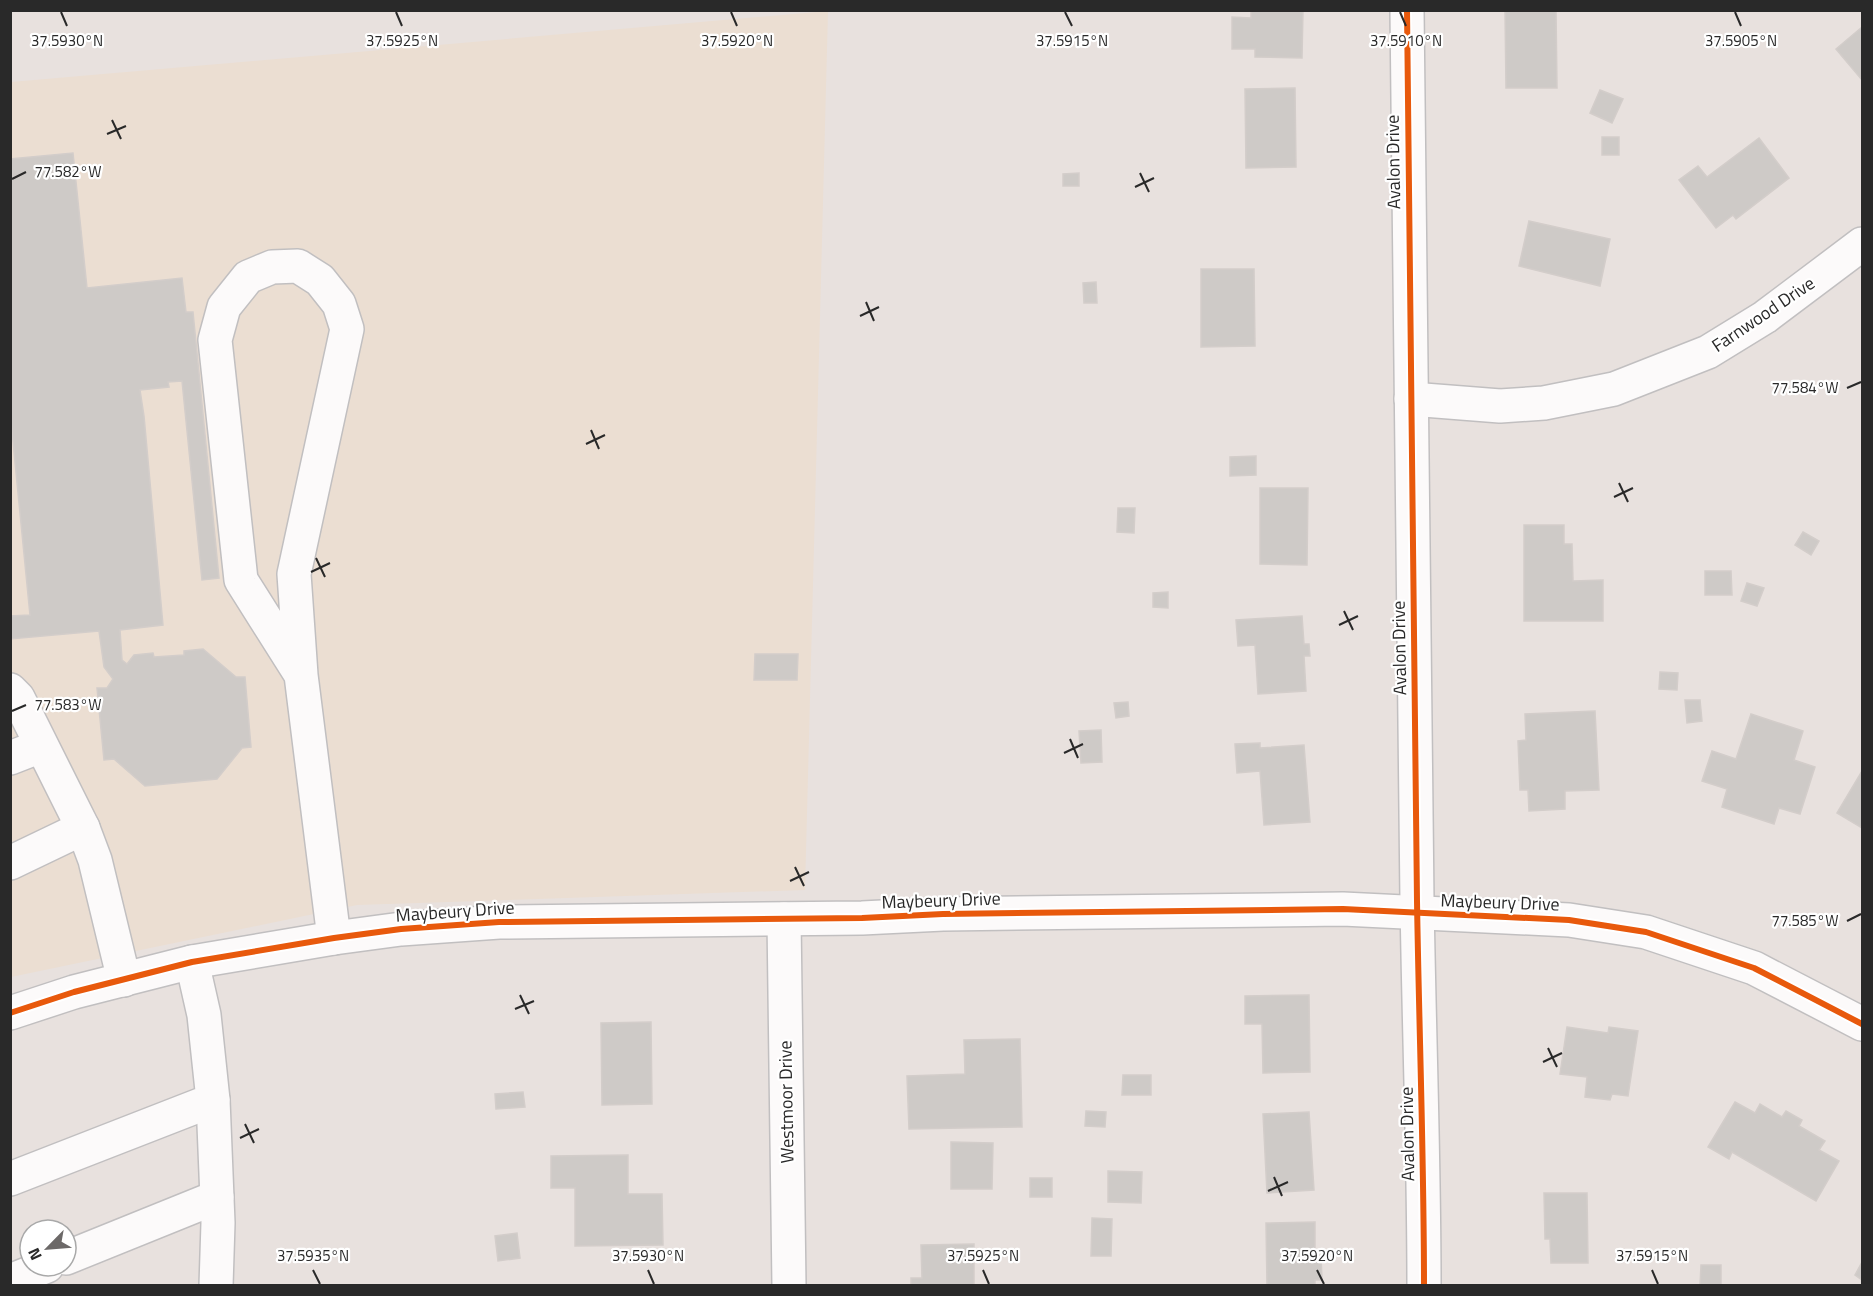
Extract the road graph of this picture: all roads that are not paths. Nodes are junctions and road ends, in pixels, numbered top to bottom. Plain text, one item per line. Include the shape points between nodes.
1 (1407, 10) edge
2 (1863, 244) edge
3 (1410, 399) junction
4 (301, 675) junction
5 (10, 690) edge
6 (41, 746) junction
7 (10, 758) edge
8 (83, 828) junction
9 (10, 863) edge
10 (1418, 914) junction
11 (784, 919) junction
12 (334, 938) junction
13 (192, 962) junction
14 (124, 980) junction
15 (10, 1013) edge
16 (1863, 1023) edge
17 (213, 1100) junction
18 (10, 1179) edge
19 (217, 1197) junction
20 (78, 1253) edge
21 (216, 1286) edge
22 (789, 1286) edge
23 (1424, 1286) edge

1 - 3 street, Avalon Drive
2 - 3 street, Farnwood Drive via 1765,317 1708,352 1614,389 1544,403 1500,406
3 - 10 street, Avalon Drive
4 - 4 street via 241,580 215,340 224,307 248,277 272,267 298,266 320,280 339,304 347,329 294,573
4 - 12 street
5 - 6 street via 18,698
6 - 7 street
6 - 8 street
8 - 9 street
8 - 14 street via 95,860
10 - 11 street, Maybeury Drive via 1343,909
10 - 16 street, Maybeury Drive via 1569,920 1646,932 1755,968
10 - 23 street, Avalon Drive
11 - 12 street, Maybeury Drive via 499,922
11 - 22 street, Westmoor Drive
12 - 13 street, Maybeury Drive
13 - 14 street, Maybeury Drive
13 - 17 street via 204,1015
14 - 15 street, Maybeury Drive
17 - 18 street
17 - 19 street
19 - 20 street
19 - 21 street

